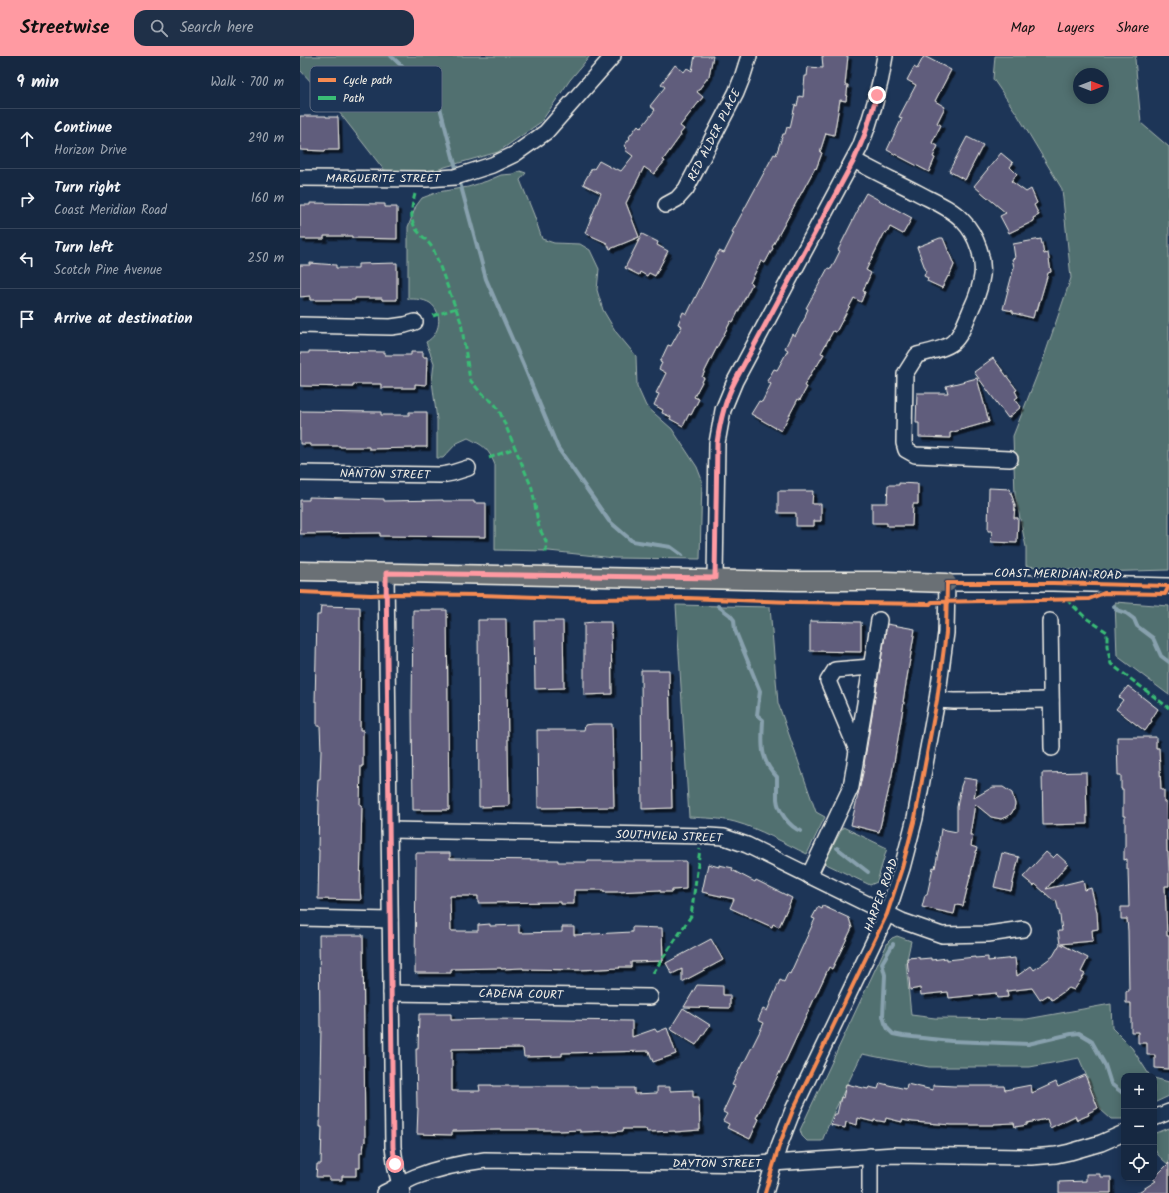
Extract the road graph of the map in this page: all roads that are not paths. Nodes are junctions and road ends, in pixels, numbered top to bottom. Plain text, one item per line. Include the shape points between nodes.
1 (613, 56) edge
2 (749, 56) edge
3 (885, 56) edge
4 (854, 160) junction
5 (300, 178) edge
6 (666, 205) dead end
7 (415, 322) dead end
8 (300, 325) edge
9 (1010, 460) dead end
10 (468, 468) dead end
11 (300, 473) edge
12 (300, 572) edge
13 (386, 573) junction
14 (715, 578) junction
15 (947, 583) junction
16 (1169, 586) edge
17 (879, 620) dead end
18 (1050, 621) dead end
19 (872, 667) junction
20 (937, 700) junction
21 (1051, 700) junction
22 (1052, 748) dead end
23 (857, 751) junction
24 (389, 830) junction
25 (809, 876) junction
26 (887, 914) junction
27 (300, 918) edge
28 (390, 920) junction
29 (1023, 929) dead end
30 (391, 993) junction
31 (650, 996) dead end
32 (1169, 1112) edge
33 (1157, 1117) edge
34 (1121, 1134) edge
35 (870, 1156) junction
36 (774, 1162) junction
37 (401, 1189) edge
38 (384, 1193) edge
39 (765, 1193) edge
40 (870, 1193) edge

1 - 5 street, MARGUERITE STREET via 546,132 522,150 495,164 469,173 441,178
2 - 6 street, RED ALDER PLACE via 736,93 686,188 678,199
3 - 4 street via 874,108
4 - 9 street via 957,215 972,232 982,264 982,280 962,332 949,346 917,354 905,374 906,450 915,455
4 - 14 street via 727,399 717,443
7 - 8 street via 391,327
10 - 11 street, NANTON STREET via 441,475
12 - 13 main road, COAST MERIDIAN ROAD
13 - 14 main road, COAST MERIDIAN ROAD
13 - 24 street
14 - 15 main road, COAST MERIDIAN ROAD
15 - 16 street, COAST MERIDIAN ROAD
15 - 20 street, HARPER ROAD via 946,633
17 - 19 street
18 - 21 street
19 - 23 street
19 - 23 street via 836,670 828,681
20 - 21 street
20 - 26 street, HARPER ROAD via 915,818
21 - 22 street
23 - 25 street via 851,787
24 - 25 street, SOUTHVIEW STREET via 716,836 741,843
24 - 28 street
25 - 26 street, SOUTHVIEW STREET
26 - 29 street, SOUTHVIEW STREET via 942,935 988,934
26 - 36 street, HARPER ROAD via 793,1110
27 - 28 street
28 - 30 street
30 - 31 street, CADENA COURT
30 - 37 street via 393,1147
32 - 33 street
34 - 35 street, DAYTON STREET via 1086,1148 1056,1155
35 - 36 street, DAYTON STREET
35 - 40 street
36 - 37 street, DAYTON STREET via 753,1164 485,1160 441,1168 413,1178
36 - 39 street, HARPER ROAD
37 - 38 street, DAYTON STREET

